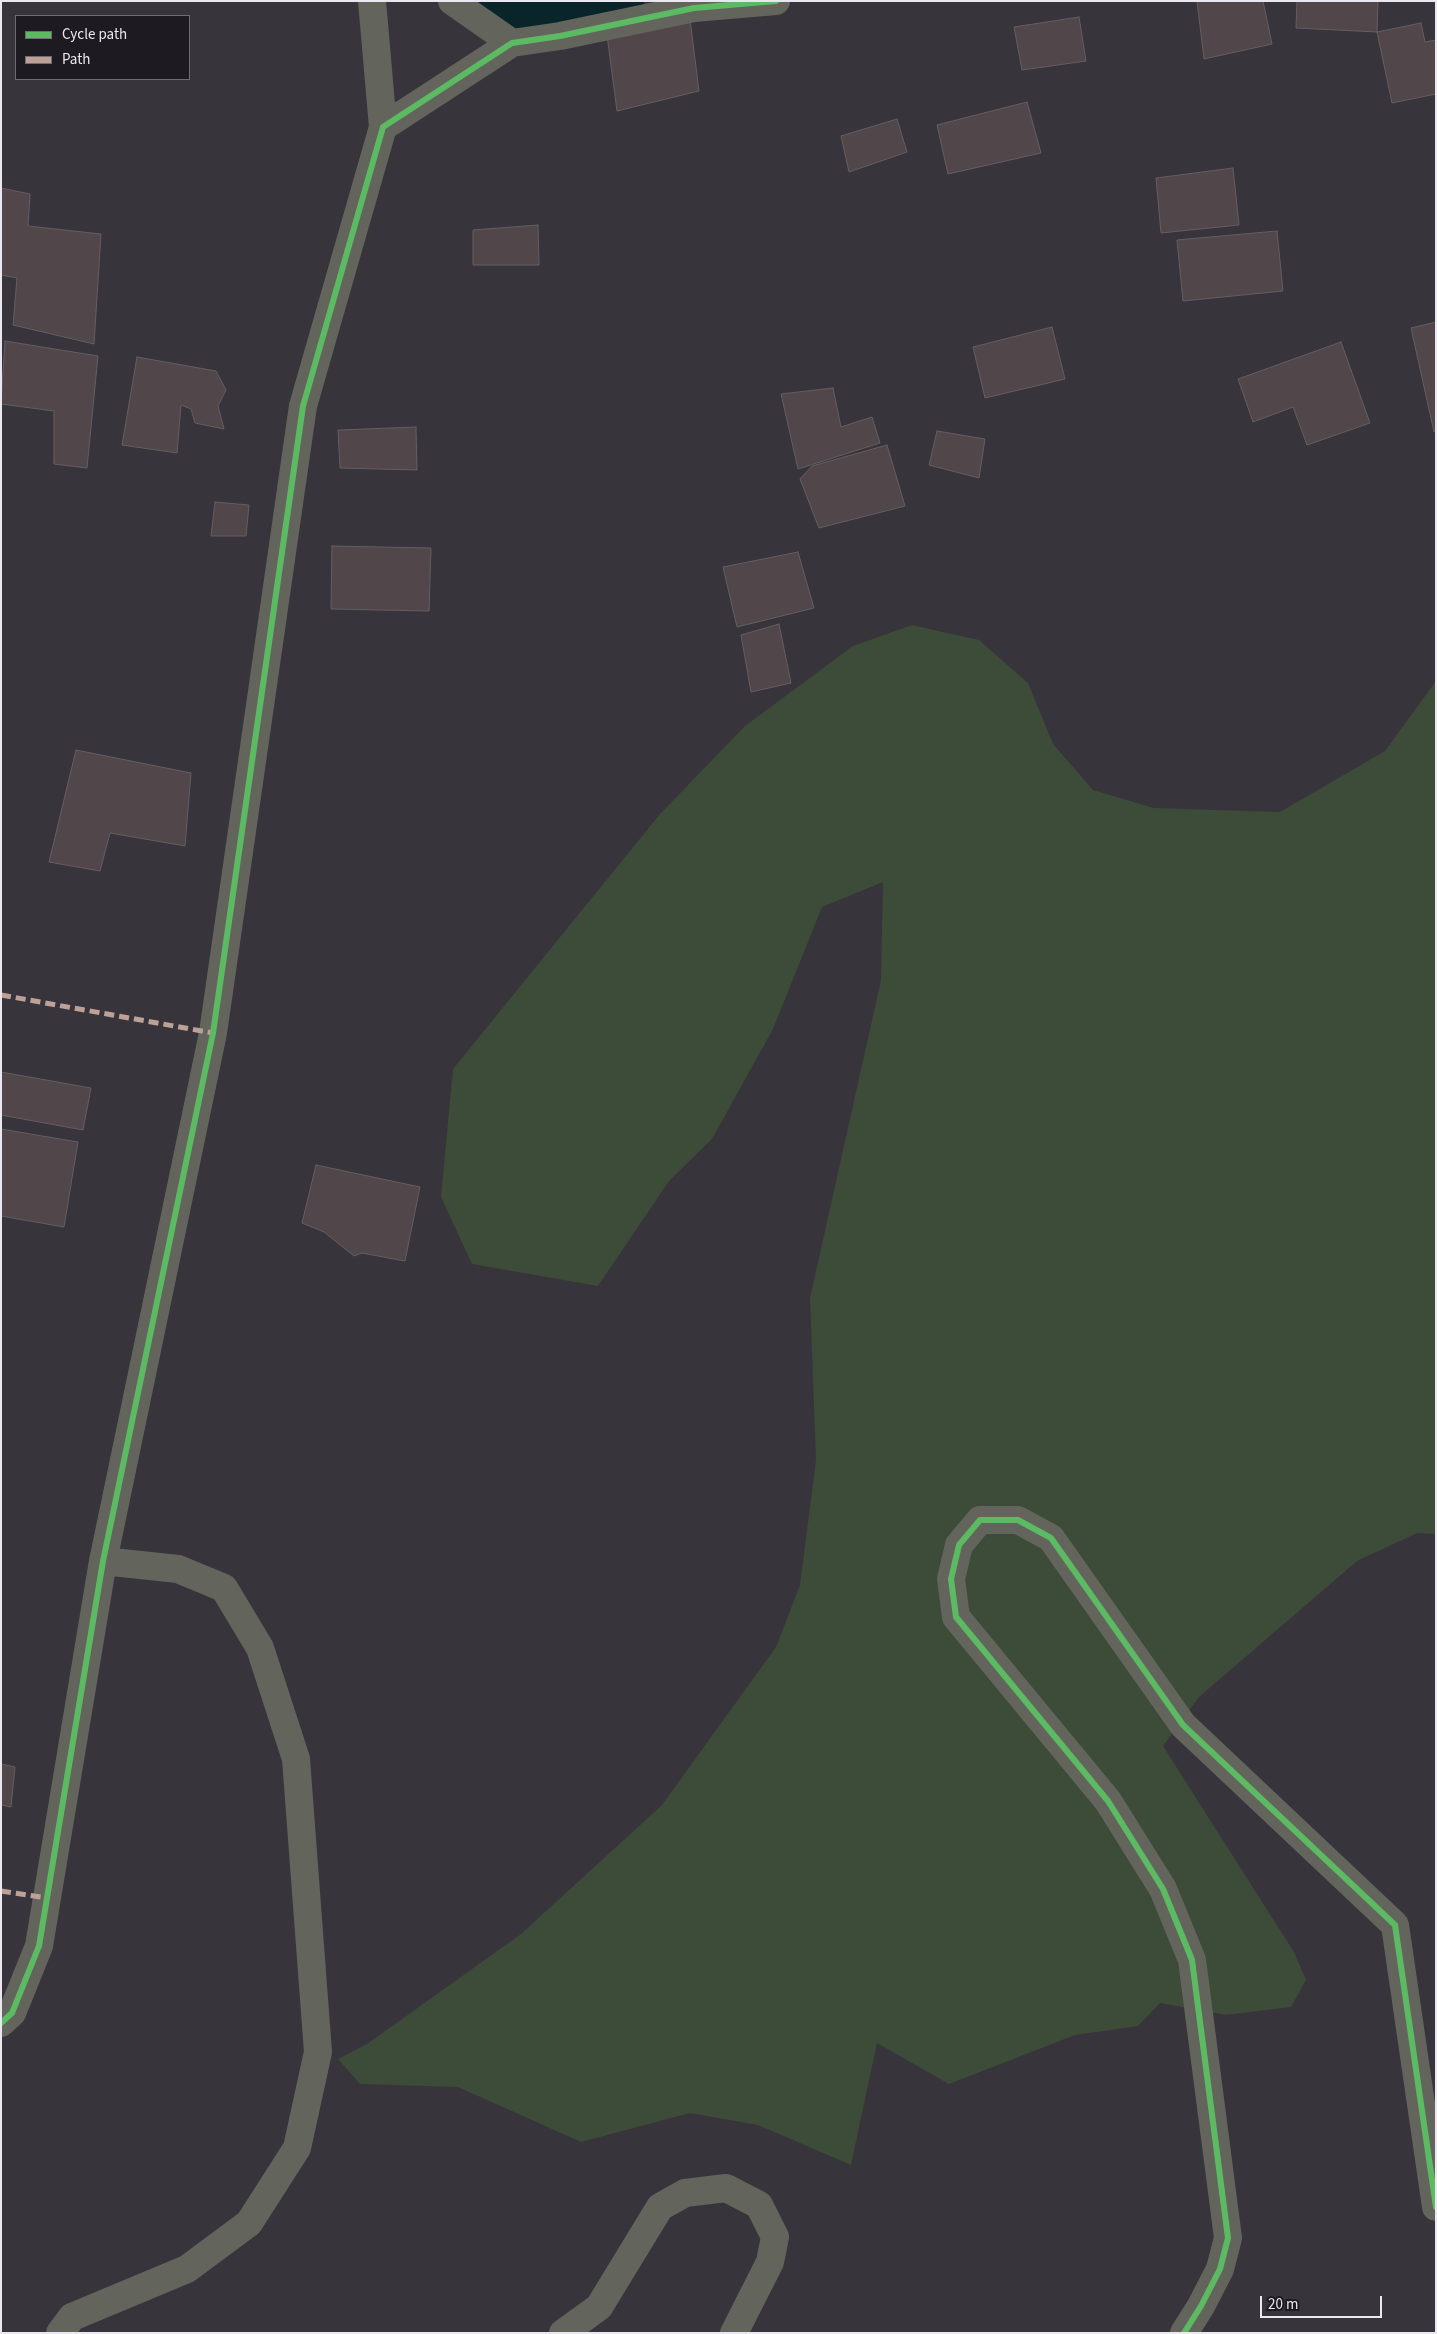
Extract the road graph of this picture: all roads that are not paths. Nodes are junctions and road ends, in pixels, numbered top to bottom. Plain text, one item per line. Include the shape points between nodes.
1 (372, 1) edge
2 (452, 1) edge
3 (776, 1) edge
4 (512, 43) junction
5 (384, 127) junction
6 (103, 1561) junction
7 (1, 2023) edge
8 (1436, 2207) edge
9 (60, 2333) edge
10 (563, 2333) edge
11 (734, 2333) edge
12 (1184, 2333) edge

1 - 5 street
2 - 4 street
3 - 4 street via 694,8
4 - 5 street
5 - 6 street via 303,406 213,1033
6 - 7 street via 39,1946 12,2014
6 - 9 street via 178,1569 224,1588 260,1648 296,1759 318,2052 297,2148 249,2223 187,2269 72,2317
8 - 12 street via 1395,1925 1183,1724 1051,1538 1018,1520 980,1520 959,1545 951,1579 956,1617 1108,1801 1163,1889 1192,1960 1228,2238 1220,2268 1202,2306
10 - 11 street via 599,2306 660,2208 685,2193 726,2188 759,2205 775,2237 770,2262

